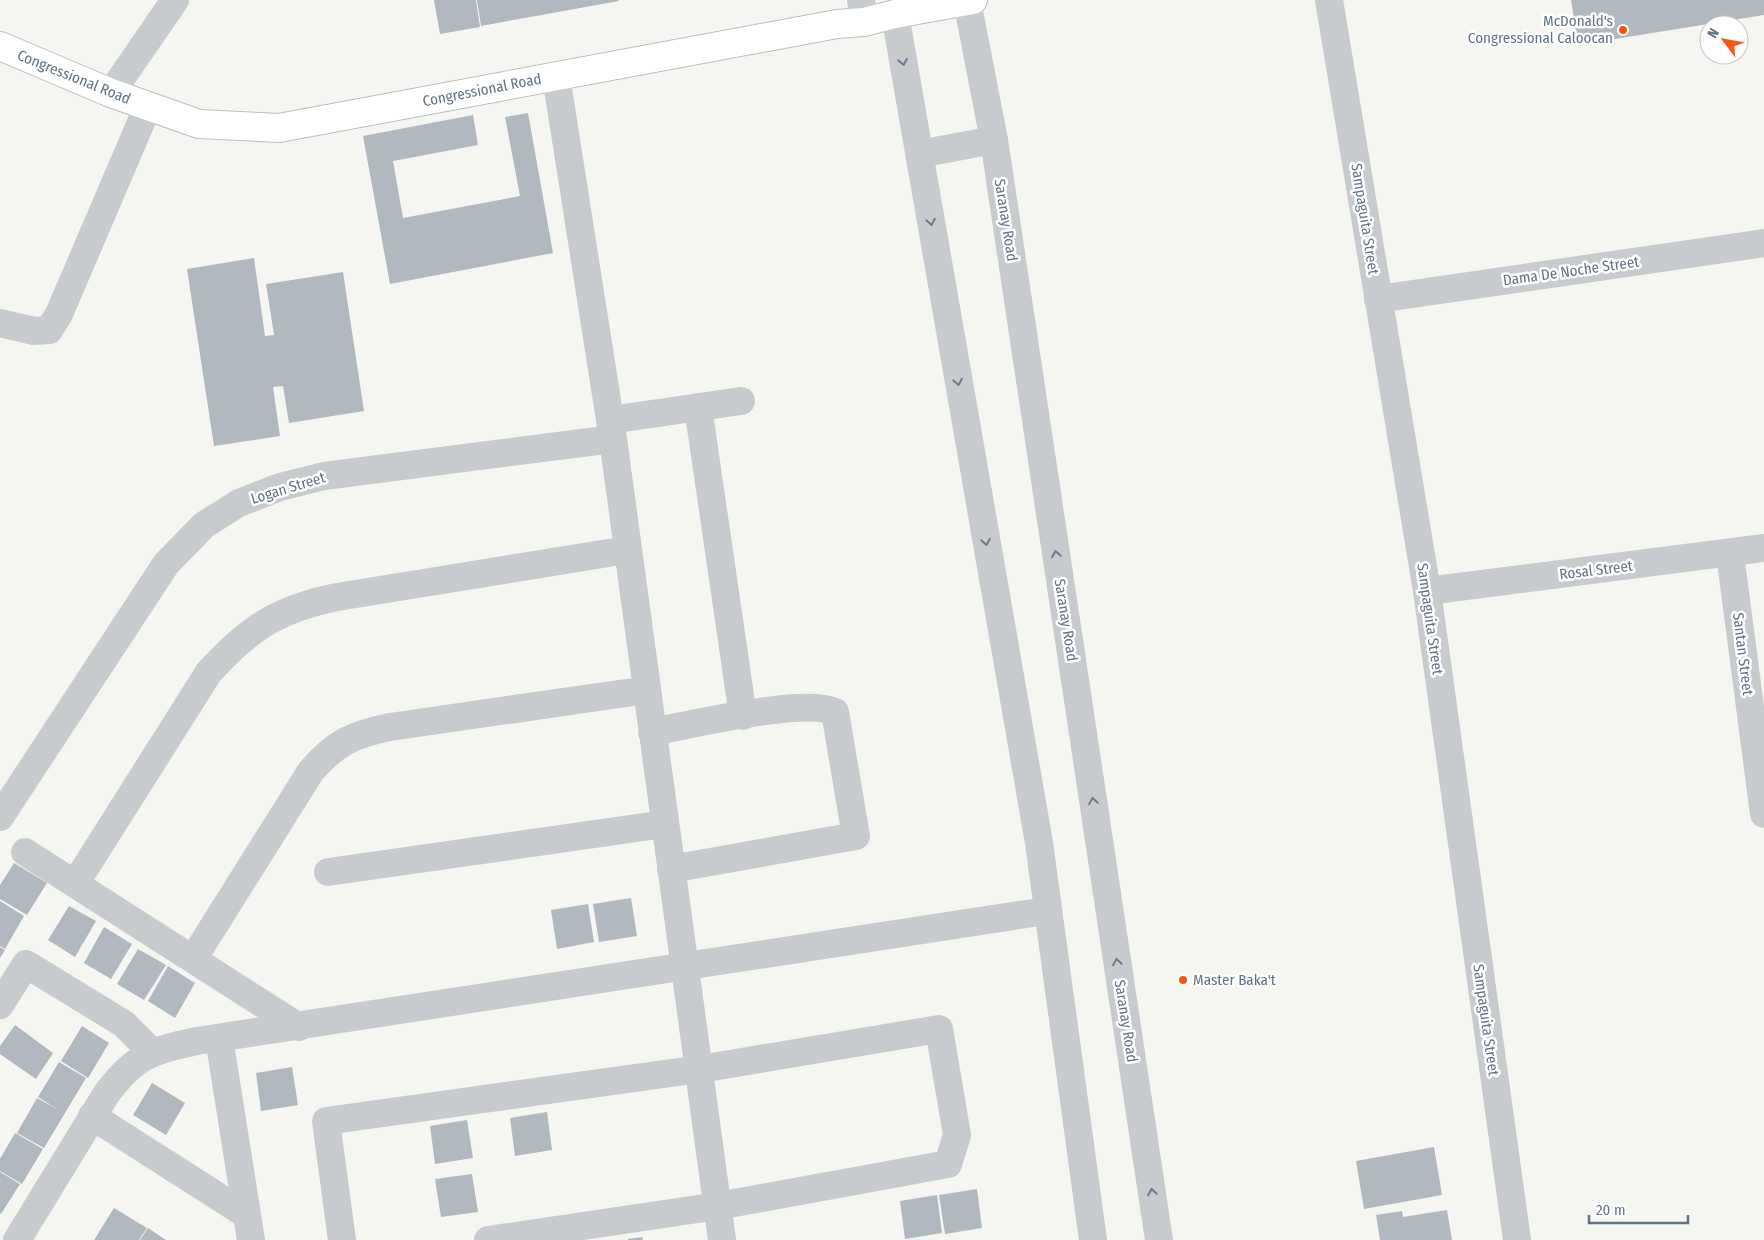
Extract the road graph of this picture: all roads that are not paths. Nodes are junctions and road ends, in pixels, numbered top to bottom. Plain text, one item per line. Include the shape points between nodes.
1 (175, 0) edge
2 (1329, 0) edge
3 (970, 1) edge
4 (863, 11) edge
5 (895, 14) junction
6 (0, 46) edge
7 (556, 76) junction
8 (111, 93) junction
9 (148, 106) junction
10 (994, 140) junction
11 (919, 154) junction
12 (1764, 243) edge
13 (1378, 299) junction
14 (0, 323) edge
15 (741, 401) dead end
16 (698, 407) junction
17 (611, 430) junction
18 (1764, 548) edge
19 (627, 550) junction
20 (1730, 554) junction
21 (1427, 591) junction
22 (647, 690) junction
23 (743, 716) junction
24 (652, 732) junction
25 (1764, 814) edge
26 (0, 817) edge
27 (666, 824) junction
28 (25, 852) dead end
29 (671, 869) junction
30 (328, 872) dead end
31 (76, 884) junction
32 (1046, 911) junction
33 (193, 959) junction
34 (685, 965) junction
35 (0, 1005) edge
36 (299, 1027) junction
37 (219, 1038) junction
38 (152, 1052) junction
39 (700, 1069) junction
40 (92, 1116) junction
41 (718, 1206) junction
42 (249, 1228) edge
43 (20, 1239) edge
44 (342, 1240) edge
45 (488, 1240) edge
46 (722, 1240) edge
47 (1093, 1240) edge
48 (1159, 1240) edge
49 (1517, 1240) edge

1 - 8 street
2 - 13 street, Sampaguita Street
3 - 5 main road, Congressional Road
3 - 10 street, Saranay Road
4 - 5 main road, Congressional Road
4 - 7 main road, Congressional Road via 837,24
5 -> 11 street
6 - 8 main road, Congressional Road
7 - 9 main road, Congressional Road via 279,128 199,124
7 - 17 street
8 - 9 main road, Congressional Road
9 - 14 street via 50,330 34,331
10 - 11 street
48 -> 10 street, Saranay Road
11 -> 32 street via 1039,843
12 - 13 street, Dama De Noche Street
13 - 21 street, Sampaguita Street
15 - 16 street, Logan Street
16 - 17 street, Logan Street
16 - 23 street
17 - 19 street
17 - 26 street, Logan Street via 324,476 280,487 240,503 204,525 166,564
18 - 20 street, Rosal Street
19 - 22 street
19 - 31 street via 306,603 264,622 233,645 209,672
20 - 21 street, Rosal Street
20 - 25 street, Santan Street
21 - 49 street, Sampaguita Street
22 - 24 street
22 - 33 street via 390,727 346,740 328,752 311,771
23 - 24 street
23 - 29 street via 794,707 827,708 835,712 856,836
24 - 27 street
27 - 29 street
27 - 30 street
28 - 31 street
29 - 34 street
31 - 33 street
32 - 34 street
32 - 47 street
33 - 36 street
34 - 36 street
34 - 39 street
35 - 38 street via 26,964 124,1024
36 - 37 street
37 - 38 street
37 - 42 street
38 - 40 street via 121,1075
39 - 41 street
39 - 41 street via 939,1029 957,1135 948,1164
39 - 44 street via 326,1120
40 - 42 street
40 - 43 street
41 - 45 street
41 - 46 street

